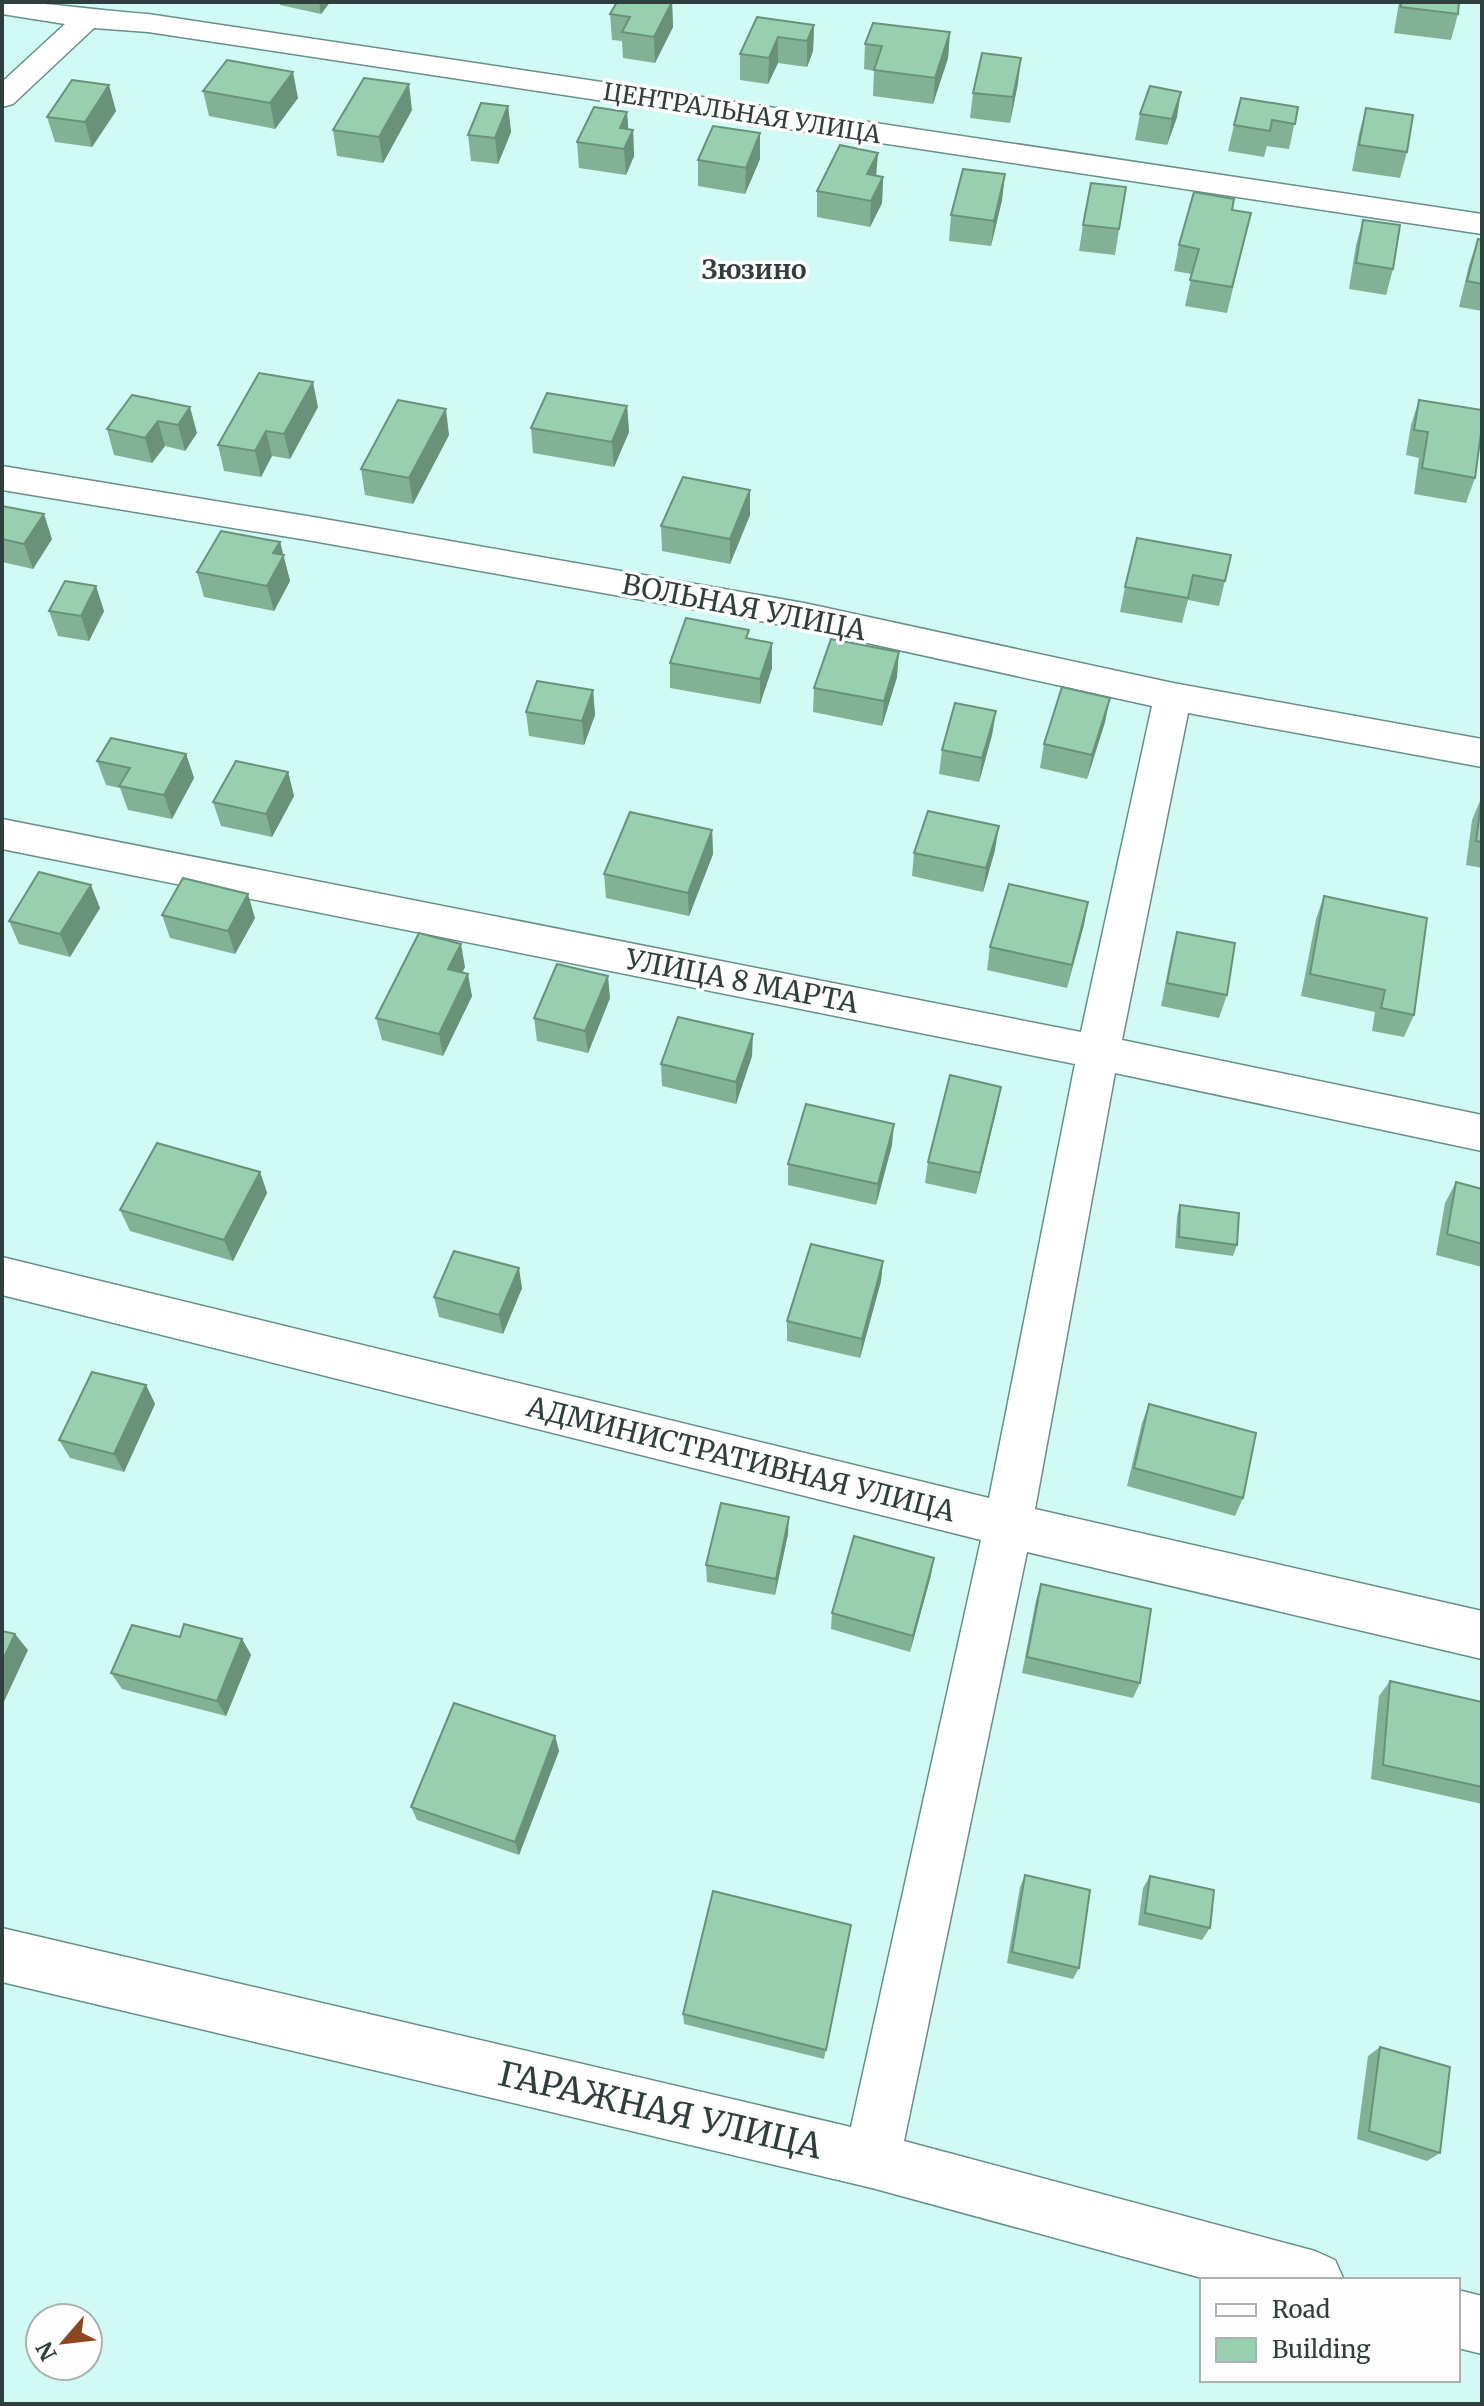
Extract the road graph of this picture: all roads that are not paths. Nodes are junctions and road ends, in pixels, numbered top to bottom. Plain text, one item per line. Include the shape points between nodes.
1 (2, 5) edge
2 (136, 11) edge
3 (87, 19) junction
4 (2, 98) edge
5 (1482, 224) edge
6 (2, 478) edge
7 (1173, 697) junction
8 (1482, 753) edge
9 (2, 834) edge
10 (1098, 1052) junction
11 (1482, 1133) edge
12 (2, 1276) edge
13 (1008, 1525) junction
14 (1482, 1635) edge
15 (2, 1955) edge
16 (872, 2160) junction
17 (1308, 2278) edge
18 (1460, 2320) edge
19 (1482, 2325) edge

1 - 3 street, ЦЕНТРАЛЬНАЯ УЛИЦА
2 - 3 street, ЦЕНТРАЛЬНАЯ УЛИЦА
2 - 5 street, ЦЕНТРАЛЬНАЯ УЛИЦА
3 - 4 street
6 - 7 street, ВОЛЬНАЯ УЛИЦА via 804,616
7 - 8 street, ВОЛЬНАЯ УЛИЦА
7 - 10 street
9 - 10 street, УЛИЦА 8 МАРТА
10 - 11 street, УЛИЦА 8 МАРТА
10 - 13 street
12 - 13 street, АДМИНИСТРАТИВНАЯ УЛИЦА
13 - 14 street, АДМИНИСТРАТИВНАЯ УЛИЦА
13 - 16 street
15 - 16 street, ГАРАЖНАЯ УЛИЦА
16 - 17 street, ГАРАЖНАЯ УЛИЦА
18 - 19 street

